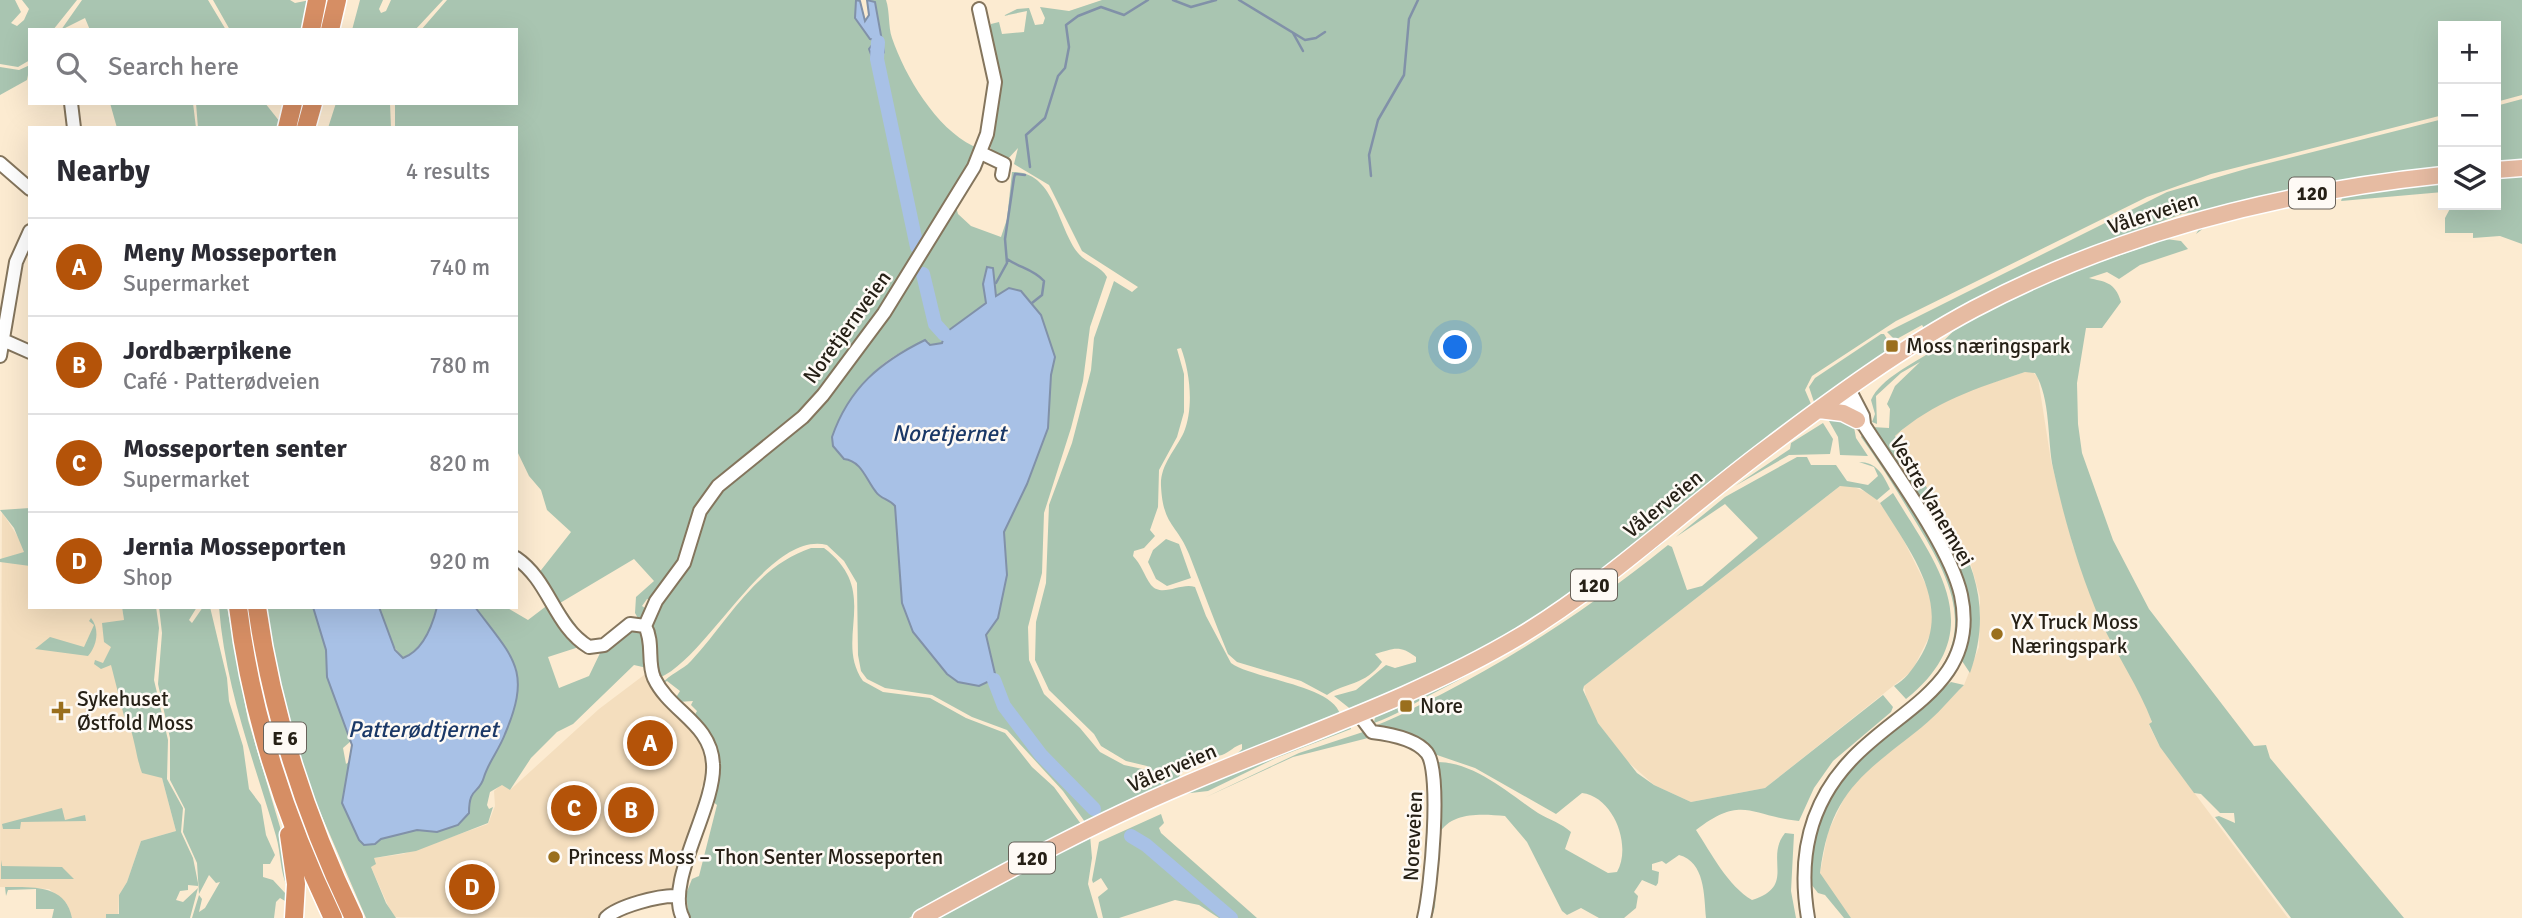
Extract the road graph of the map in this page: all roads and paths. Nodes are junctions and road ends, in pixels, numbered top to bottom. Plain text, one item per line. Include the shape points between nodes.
1 (317, 0) edge
2 (337, 0) edge
3 (979, 9) dead end
4 (311, 28) edge
5 (331, 28) edge
6 (71, 105) edge
7 (312, 105) edge
8 (74, 126) edge
9 (307, 126) edge
10 (981, 153) junction
11 (0, 163) edge
12 (2522, 168) edge
13 (2501, 170) edge
14 (1002, 175) dead end
15 (2438, 176) edge
16 (28, 187) edge
17 (28, 235) edge
18 (6, 278) edge
19 (3, 341) junction
20 (28, 351) edge
21 (0, 356) edge
22 (1845, 392) junction
23 (1819, 410) junction
24 (1861, 422) junction
25 (518, 560) edge
26 (238, 609) edge
27 (257, 609) edge
28 (645, 626) junction
29 (1360, 716) junction
30 (281, 791) junction
31 (679, 907) edge
32 (295, 918) edge
33 (333, 918) edge
34 (354, 918) edge
35 (606, 918) edge
36 (921, 918) edge
37 (1424, 918) edge
38 (1808, 918) edge

1 - 4 highway
2 - 5 highway
3 - 10 street, Noretjernveien via 995,74
6 - 8 street
7 - 9 highway
10 - 14 street via 1004,164
10 - 28 street, Noretjernveien via 958,203 822,395 709,498 684,563 656,601
11 - 16 street
12 - 13 main road
15 - 22 main road, Vålerveien / 120 via 2286,198 2154,233 1972,310
17 - 18 street
18 - 19 street
19 - 20 street
19 - 21 street
22 - 23 main road, Vålerveien / 120
22 - 24 street, Vestre Vanemvei
23 - 24 main road via 1843,413
23 - 29 main road, Vålerveien / 120 via 1555,614 1482,658
24 - 38 street, Vestre Vanemvei via 1950,564 1961,596 1962,624 1954,659 1940,684 1855,756 1818,806 1803,860
25 - 28 street via 533,572 563,621 589,647 604,645 630,624
26 - 30 highway, E 6 via 251,688
27 - 34 highway, E 6 via 293,766
28 - 31 street via 654,677 705,734 713,763
29 - 36 main road, Vålerveien / 120 via 1080,832
29 - 37 street, Noreveien via 1372,732 1419,747 1432,765 1435,791
30 - 32 highway, E 6 via 295,876
30 - 33 highway, E 6
31 - 35 street via 656,900 619,908

